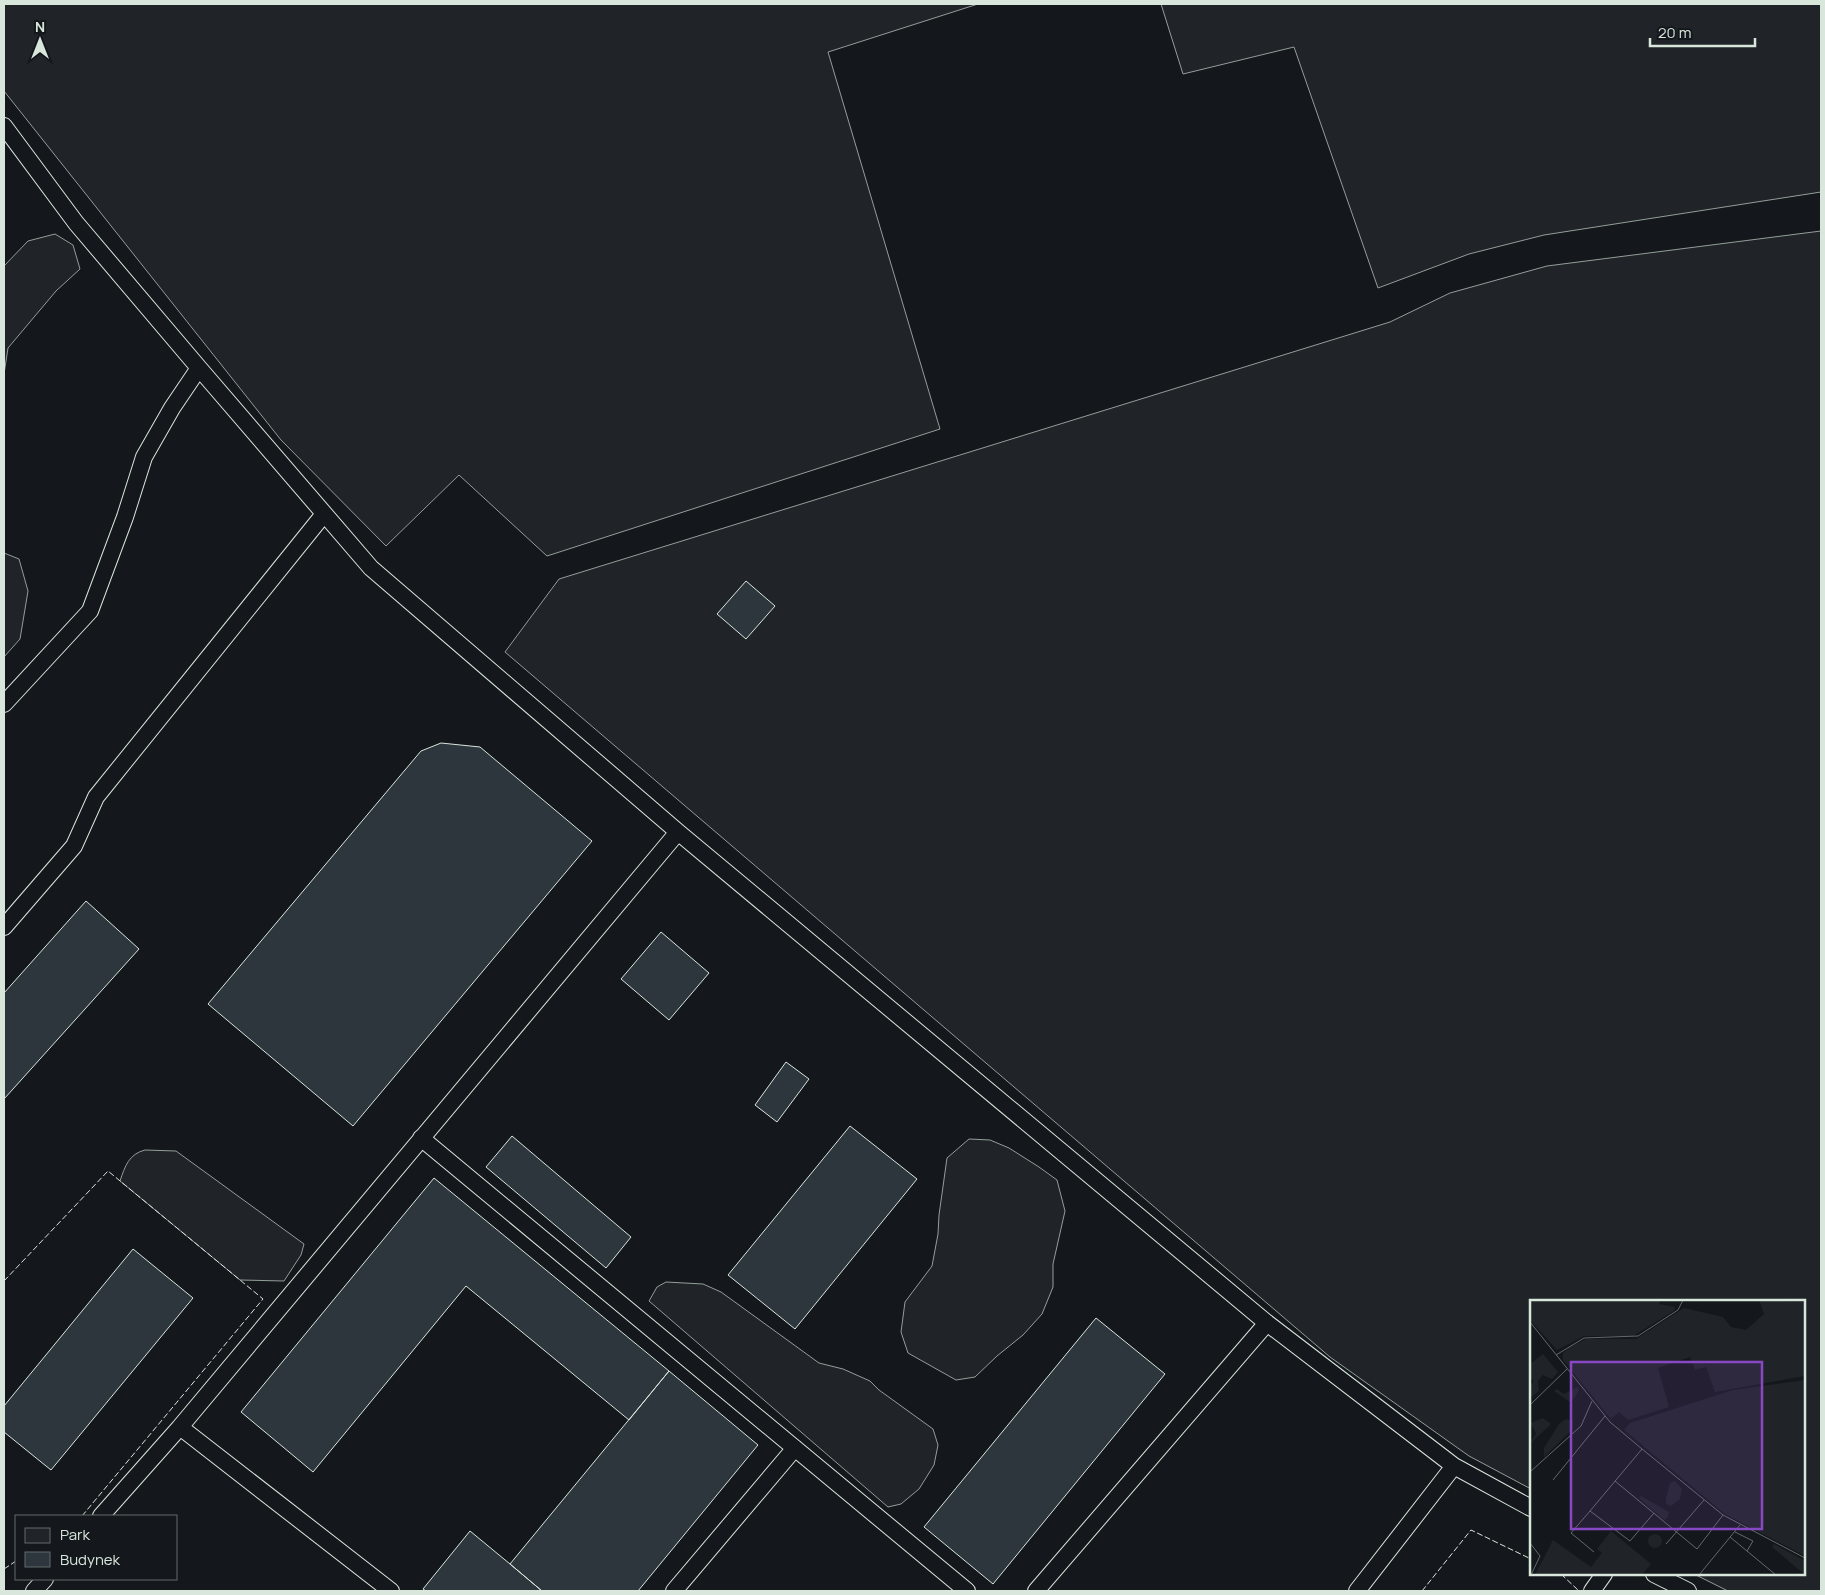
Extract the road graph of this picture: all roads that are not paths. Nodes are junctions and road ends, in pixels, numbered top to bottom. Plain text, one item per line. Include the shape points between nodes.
1 (4, 126) edge
2 (199, 368) junction
3 (324, 514) junction
4 (4, 704) edge
5 (678, 832) junction
6 (4, 927) edge
7 (421, 1138) junction
8 (1267, 1324) junction
9 (180, 1426) junction
10 (796, 1448) junction
11 (1454, 1466) junction
12 (1530, 1507) edge
13 (102, 1515) edge
14 (1603, 1575) edge
15 (1656, 1575) edge
16 (44, 1580) edge
17 (34, 1591) edge
18 (391, 1591) edge
19 (674, 1591) edge
20 (967, 1591) edge
21 (1036, 1591) edge
22 (1357, 1591) edge
23 (1592, 1591) edge
24 (1688, 1591) edge

1 - 2 lane via 62,205
2 - 3 lane
2 - 4 lane via 144,457 90,611
3 - 5 lane via 371,568
3 - 6 lane via 96,797 74,846
5 - 7 lane
5 - 8 lane
7 - 9 lane
7 - 10 lane
8 - 11 lane
8 - 21 lane
9 - 13 lane
9 - 18 lane
10 - 19 lane
10 - 20 lane
11 - 12 lane
11 - 22 lane
14 - 23 lane
15 - 24 lane
16 - 17 lane

